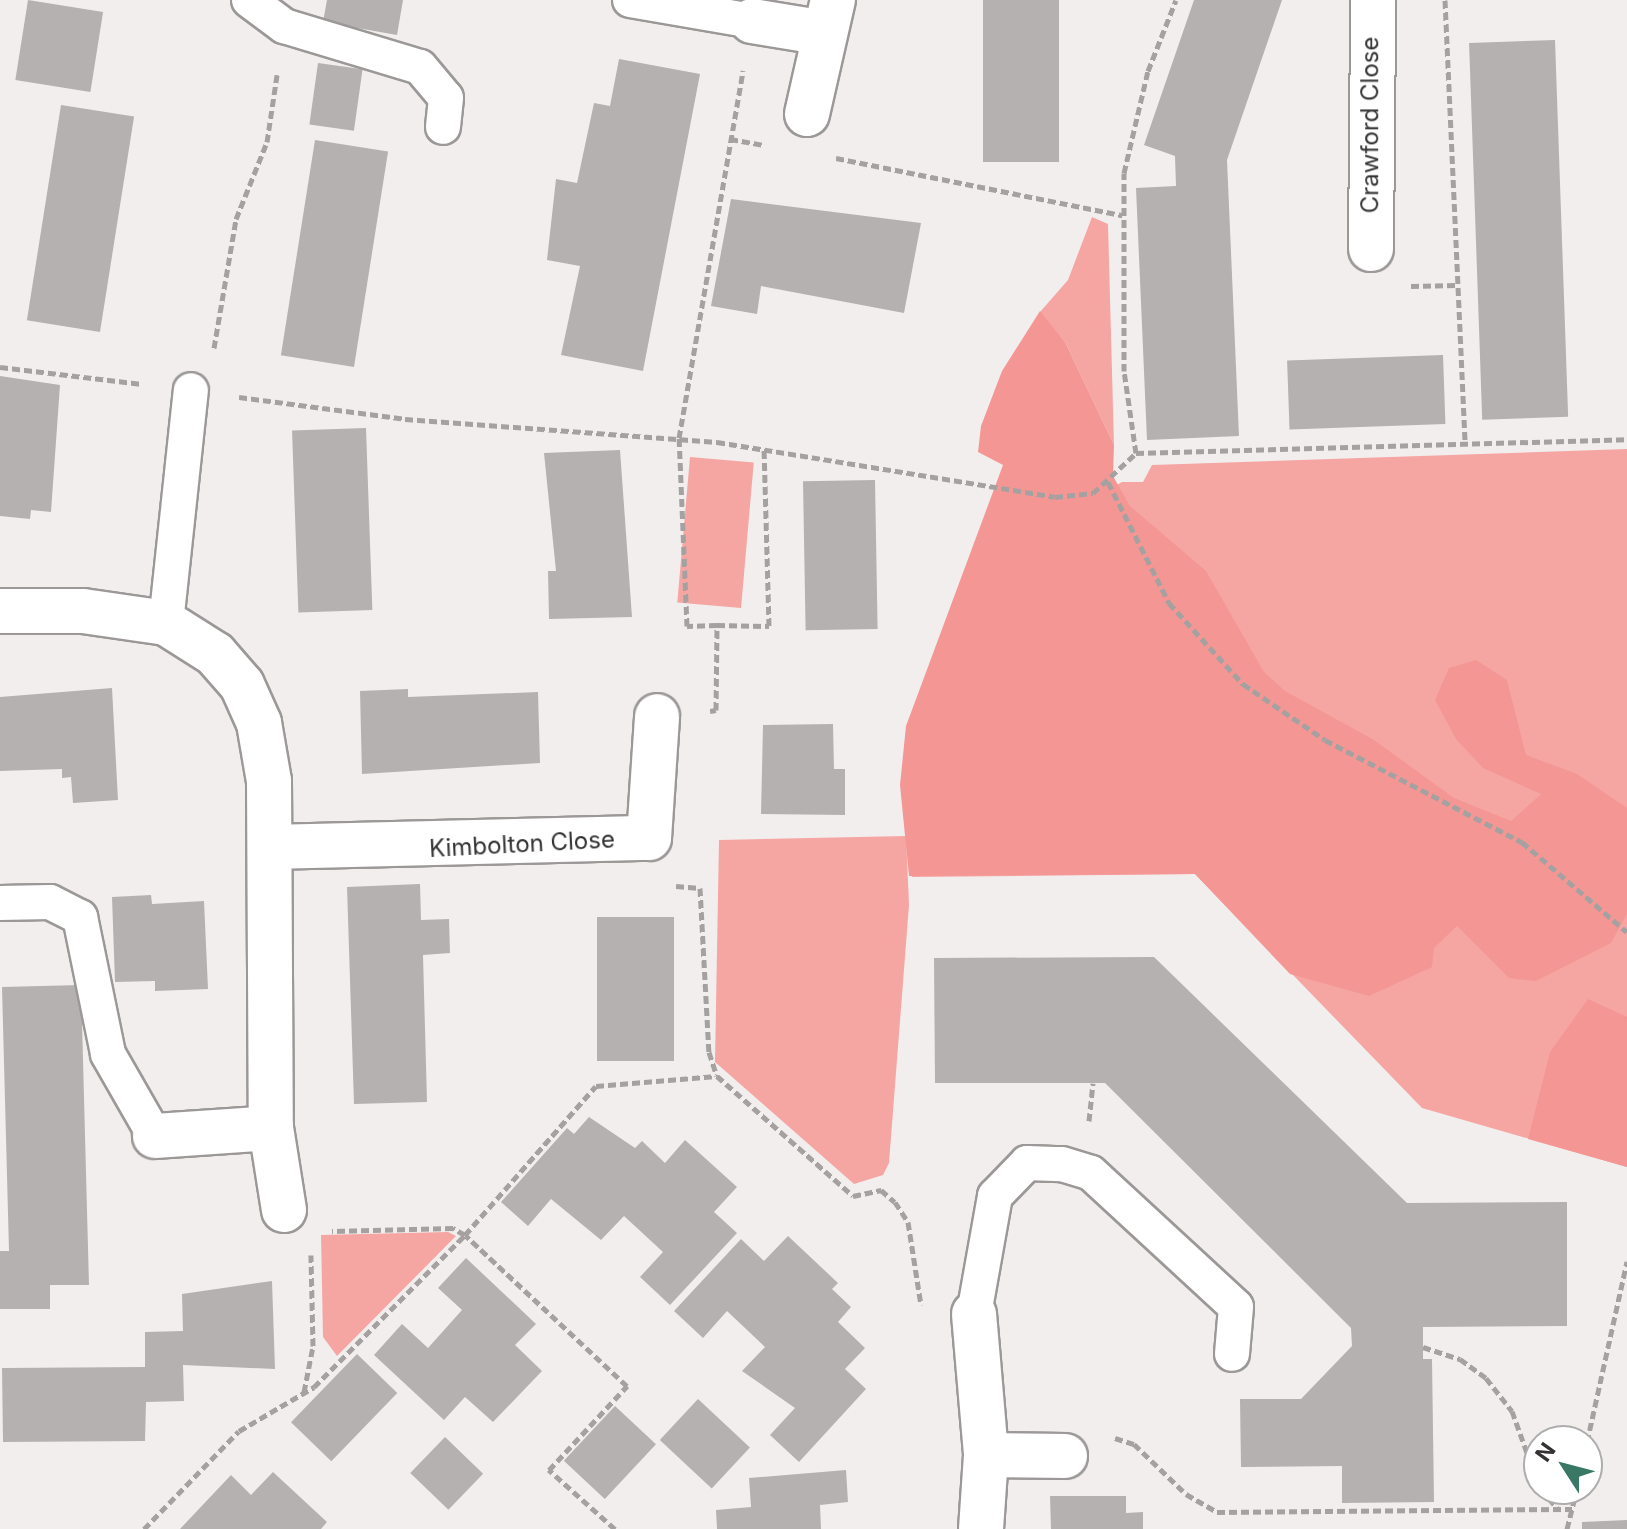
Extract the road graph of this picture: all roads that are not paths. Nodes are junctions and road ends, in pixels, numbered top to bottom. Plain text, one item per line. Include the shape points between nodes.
1 (249, 0) edge
2 (630, 0) edge
3 (1373, 0) edge
4 (829, 16) edge
5 (752, 21) joint
6 (807, 114) dead end
7 (443, 127) dead end
8 (1371, 249) dead end
9 (199, 392) road end
10 (0, 611) edge
11 (166, 623) junction
12 (657, 716) road end
13 (271, 847) junction
14 (0, 903) edge
15 (271, 1128) junction
16 (155, 1136) joint
17 (298, 1221) road end
18 (974, 1314) joint
19 (1232, 1354) dead end
20 (986, 1455) junction
21 (1065, 1456) road end
22 (981, 1529) edge

1 - 7 lane via 284,26 420,67 446,98
2 - 5 lane
3 - 8 street, Crawford Close
4 - 5 street
4 - 6 street
9 - 11 lane
10 - 11 street via 83,611
11 - 13 street via 215,654 242,685 259,723 269,781
12 - 13 street, Kimbolton Close via 649,838
13 - 15 street
14 - 16 lane via 50,902 80,917 108,1054
15 - 16 street
15 - 17 street
18 - 19 lane via 995,1196 1027,1163 1062,1164 1091,1173 1236,1307
18 - 20 street
20 - 21 street
20 - 22 street

